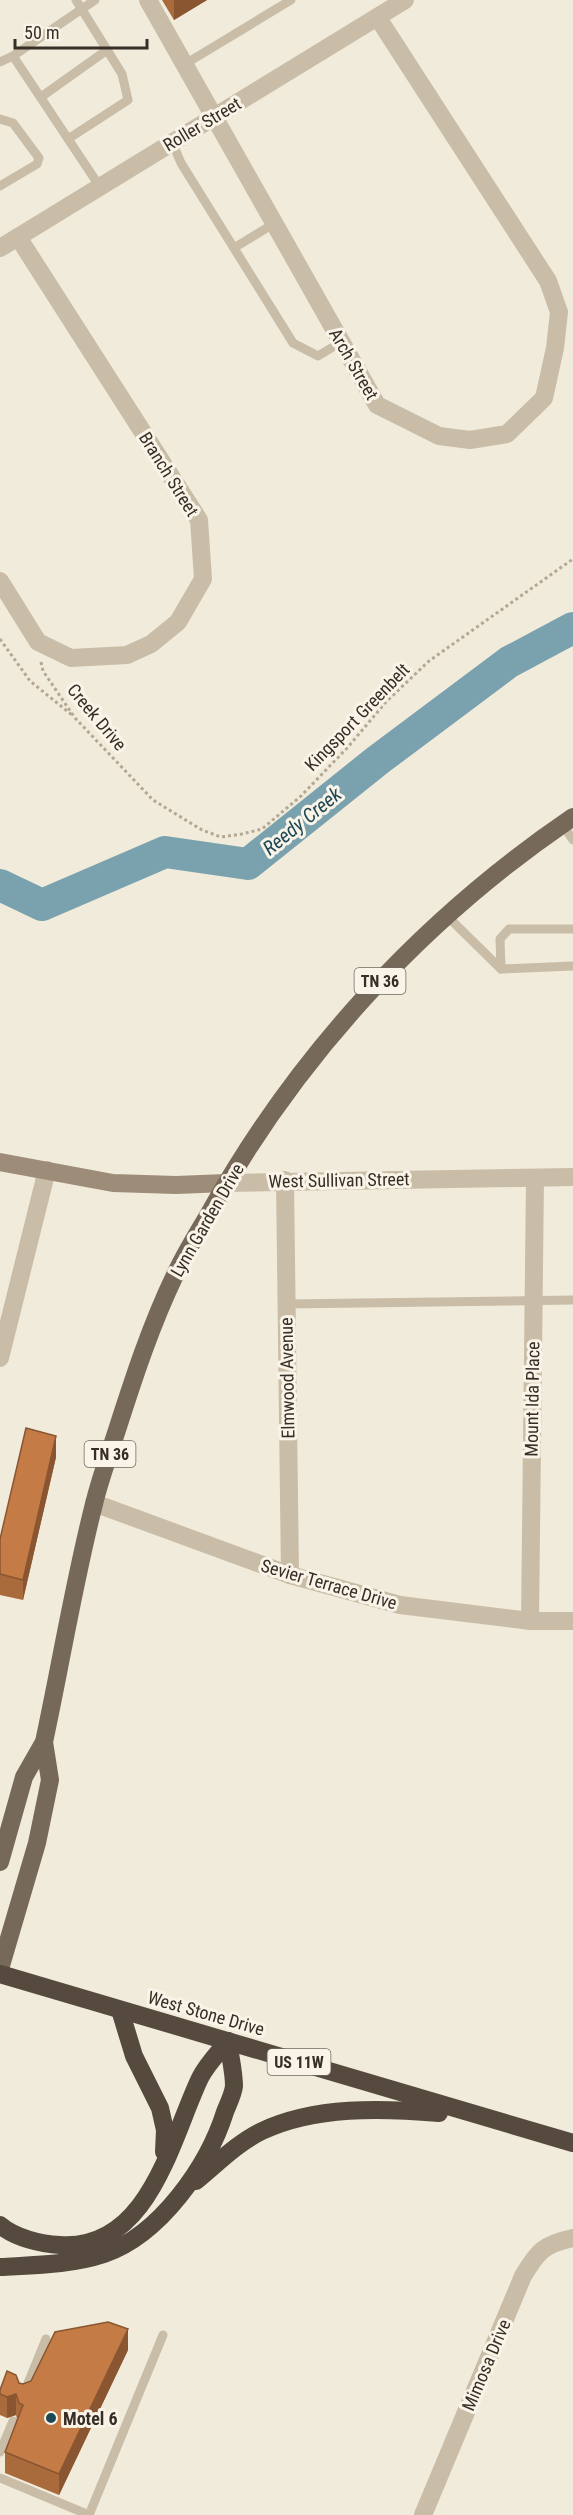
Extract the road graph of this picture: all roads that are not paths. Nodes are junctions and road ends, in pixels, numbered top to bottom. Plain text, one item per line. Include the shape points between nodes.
1 (95, 0) edge
2 (148, 0) edge
3 (291, 0) edge
4 (403, 1) edge
5 (79, 4) edge
6 (378, 18) junction
7 (107, 50) junction
8 (13, 56) junction
9 (0, 62) edge
10 (185, 64) junction
11 (41, 97) junction
12 (215, 116) junction
13 (0, 119) edge
14 (68, 139) junction
15 (172, 142) junction
16 (0, 186) edge
17 (100, 187) junction
18 (275, 223) junction
19 (18, 237) junction
20 (0, 248) edge
21 (234, 248) junction
22 (341, 342) junction
23 (0, 581) edge
24 (567, 821) edge
25 (573, 840) edge
26 (446, 915) junction
27 (573, 929) edge
28 (573, 966) edge
29 (501, 969) junction
30 (0, 1161) edge
31 (47, 1170) junction
32 (573, 1177) edge
33 (535, 1178) junction
34 (285, 1180) junction
35 (226, 1183) junction
36 (573, 1300) edge
37 (533, 1301) junction
38 (286, 1304) junction
39 (0, 1358) edge
40 (94, 1503) junction
41 (290, 1575) junction
42 (530, 1621) junction
43 (573, 1621) edge
44 (44, 1742) junction
45 (0, 1862) edge
46 (0, 1969) edge
47 (0, 1974) edge
48 (120, 2010) junction
49 (228, 2041) junction
50 (480, 2117) junction
51 (573, 2144) edge
52 (157, 2178) junction
53 (182, 2193) junction
54 (0, 2225) edge
55 (573, 2238) edge
56 (0, 2267) edge
57 (163, 2336) dead end
58 (46, 2339) dead end
59 (22, 2398) edge
60 (13, 2421) dead end
61 (0, 2452) edge
62 (0, 2478) edge
63 (423, 2515) edge

1 - 5 lane
2 - 10 street, Arch Street
3 - 10 lane
4 - 6 street, Roller Street
5 - 7 lane
5 - 8 lane
6 - 12 street, Roller Street
6 - 22 street, Arch Street via 548,281 560,312 544,398 507,434 470,440 439,436 376,405
7 - 11 lane
7 - 14 lane via 122,74 128,100
8 - 9 lane
8 - 11 lane
10 - 12 street, Arch Street
11 - 14 lane
12 - 15 street, Roller Street
12 - 18 street, Arch Street
13 - 16 lane via 13,123 39,158 37,164
14 - 17 lane
15 - 17 street, Roller Street
15 - 21 lane
17 - 19 street, Roller Street
18 - 21 lane
18 - 22 street, Arch Street
19 - 20 street, Roller Street
19 - 23 street, Branch Street via 199,520 203,579 178,622 152,644 127,655 71,658 38,642
21 - 22 lane via 293,343 318,356
24 - 25 lane
24 - 26 main road, Lynn Garden Drive / TN 36 via 520,853
26 - 29 lane
26 - 35 main road, Lynn Garden Drive / TN 36 via 333,1034 277,1104
27 - 29 lane via 509,929 500,939
28 - 29 lane
30 - 31 street, West Sullivan Street
31 - 35 street, West Sullivan Street via 113,1183
31 - 39 street
32 - 33 street, West Sullivan Street
33 - 34 street, West Sullivan Street
33 - 37 street, Mount Ida Place
34 - 35 street, West Sullivan Street
34 - 38 street, Elmwood Avenue
35 - 40 main road, Lynn Garden Drive / TN 36 via 175,1273 140,1359
36 - 37 lane
37 - 38 lane
37 - 42 street, Mount Ida Place
38 - 41 street, Elmwood Avenue
40 - 41 street, Sevier Terrace Drive
40 - 44 main road, Lynn Garden Drive / TN 36
41 - 42 street, Sevier Terrace Drive via 400,1605
42 - 43 street, Sevier Terrace Drive
44 - 45 main road, Lynn Garden Drive / TN 36 via 24,1777
44 - 46 main road, Lynn Garden Drive / TN 36 via 50,1780 37,1843
47 - 48 highway, West Stone Drive / US 11W
48 - 49 highway, West Stone Drive / US 11W
48 - 52 highway via 134,2055 160,2108 165,2141
49 - 50 highway, West Stone Drive / US 11W
49 - 52 highway via 201,2075
49 - 53 highway via 234,2088 219,2132
50 - 51 highway, West Stone Drive / US 11W
50 - 53 highway via 414,2111 347,2111 282,2123 240,2145
52 - 54 highway via 127,2222 89,2241 71,2246 44,2244
53 - 56 highway via 134,2238 106,2253 71,2262
55 - 63 street, Mimosa Drive via 554,2242 538,2252 523,2276
57 - 62 lane via 88,2515
58 - 59 lane
60 - 61 lane

